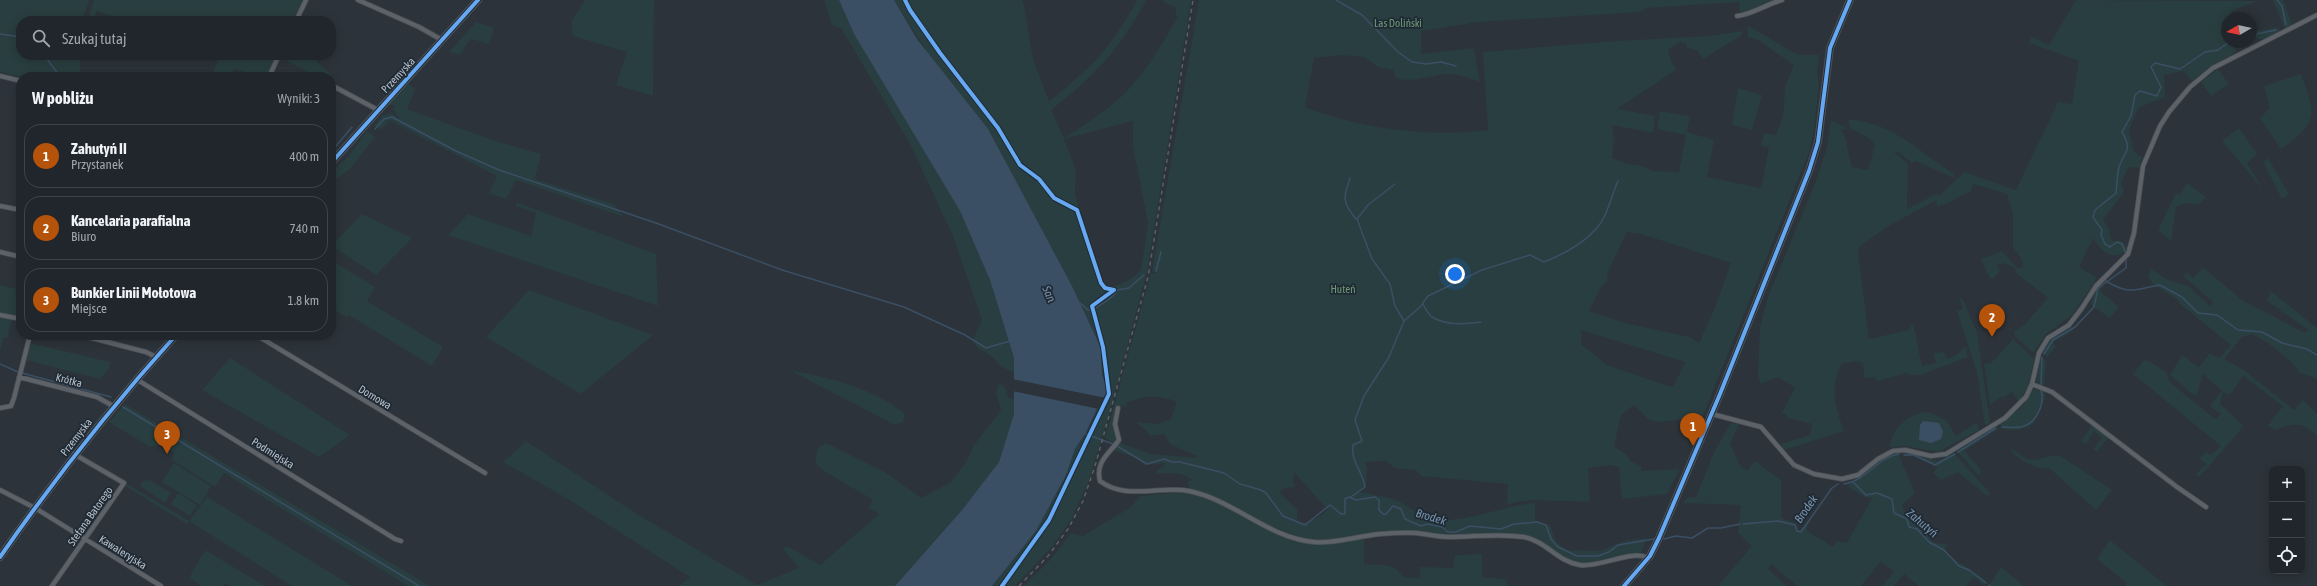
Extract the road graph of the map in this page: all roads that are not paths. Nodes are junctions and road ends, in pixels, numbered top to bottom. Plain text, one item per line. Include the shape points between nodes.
1 (306, 0) edge
2 (358, 0) edge
3 (478, 0) edge
4 (1782, 0) edge
5 (1850, 0) edge
6 (2317, 15) edge
7 (298, 16) edge
8 (1737, 16) dead end
9 (442, 40) junction
10 (277, 60) edge
11 (271, 72) edge
12 (0, 76) edge
13 (16, 79) edge
14 (336, 88) edge
15 (378, 110) junction
16 (336, 156) edge
17 (0, 206) edge
18 (16, 209) edge
19 (0, 252) edge
20 (16, 256) edge
21 (0, 315) edge
22 (16, 318) edge
23 (29, 340) edge
24 (99, 340) edge
25 (171, 340) edge
26 (264, 340) edge
27 (156, 357) junction
28 (19, 377) junction
29 (136, 379) junction
30 (2032, 384) junction
31 (113, 406) junction
32 (0, 408) edge
33 (1118, 408) dead end
34 (1712, 414) junction
35 (74, 454) junction
36 (485, 473) dead end
37 (0, 490) edge
38 (2206, 506) dead end
39 (34, 508) junction
40 (85, 539) junction
41 (401, 541) dead end
42 (0, 557) edge
43 (1648, 558) junction
44 (52, 586) edge
45 (161, 586) edge
46 (1624, 586) edge

1 - 7 street
2 - 9 street
3 - 9 main road, Przemyska
4 - 8 street via 1750,15
5 - 34 main road via 1830,48 1818,142 1812,161
6 - 30 street via 2222,62 2201,76 2180,98 2160,126 2143,166 2134,233 2128,254 2096,286 2068,325 2045,342 2039,353
9 - 15 main road, Przemyska
10 - 11 street
12 - 13 street
14 - 15 street
15 - 16 main road, Przemyska
17 - 18 street
19 - 20 street
21 - 22 street
23 - 28 street
24 - 27 street
25 - 27 main road, Przemyska
26 - 36 street, Domowa
27 - 29 main road, Przemyska
28 - 31 street, Krótka via 97,397
28 - 32 street via 11,406
29 - 31 main road, Przemyska
29 - 41 street, Podmiejska
30 - 34 street via 2026,397 2014,411 1946,454 1934,456 1905,450 1893,451 1848,479 1830,478 1802,469 1787,458 1761,427 1754,423
30 - 38 street via 2052,392
31 - 35 main road, Przemyska
33 - 43 street via 1115,424 1119,439 1103,458 1099,468 1100,481 1105,485 1129,491 1183,490 1207,496 1276,531 1298,539 1330,543 1403,532 1450,537 1514,536 1534,540 1560,558 1580,565 1598,564 1639,555
34 - 43 main road
35 - 39 main road, Przemyska
35 - 40 street, Stefana Batorego via 124,483
37 - 39 street, Kawaleryjska
39 - 40 street, Kawaleryjska
39 - 42 main road, Przemyska
40 - 44 street, Stefana Batorego
40 - 45 street, Kawaleryjska
43 - 46 main road

